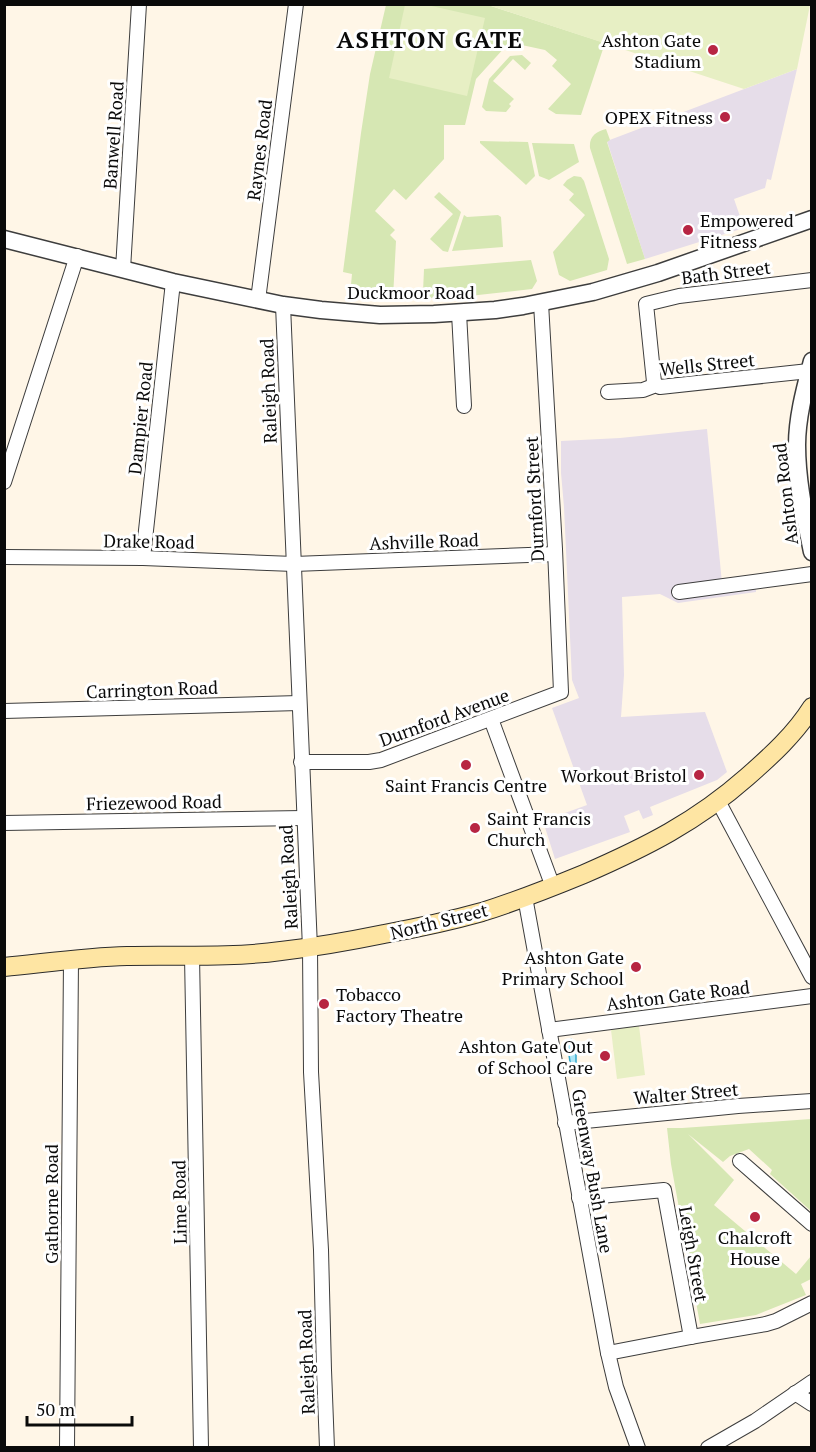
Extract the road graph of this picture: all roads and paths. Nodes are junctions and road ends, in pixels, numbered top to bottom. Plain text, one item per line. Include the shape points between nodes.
1 (139, 4) edge
2 (296, 4) edge
3 (812, 219) edge
4 (4, 239) edge
5 (77, 256) junction
6 (123, 268) junction
7 (812, 280) edge
8 (173, 282) junction
9 (258, 300) junction
10 (540, 303) junction
11 (283, 305) junction
12 (459, 313) junction
13 (810, 366) edge
14 (656, 385) junction
15 (608, 392) dead end
16 (464, 406) dead end
17 (4, 482) edge
18 (812, 552) edge
19 (555, 554) junction
20 (4, 557) edge
21 (143, 558) junction
22 (294, 564) junction
23 (812, 574) edge
24 (679, 592) dead end
25 (561, 692) joint
26 (300, 703) junction
27 (812, 707) edge
28 (4, 711) edge
29 (491, 719) junction
30 (301, 762) junction
31 (718, 801) junction
32 (303, 818) junction
33 (4, 823) edge
34 (553, 887) junction
35 (525, 897) junction
36 (310, 948) junction
37 (192, 956) junction
38 (71, 960) junction
39 (4, 967) edge
40 (812, 977) edge
41 (812, 996) edge
42 (549, 1030) junction
43 (812, 1101) edge
44 (565, 1123) junction
45 (740, 1161) dead end
46 (579, 1198) junction
47 (812, 1224) edge
48 (812, 1303) edge
49 (691, 1337) junction
50 (608, 1353) junction
51 (812, 1382) edge
52 (795, 1393) junction
53 (812, 1404) edge
54 (67, 1448) edge
55 (201, 1448) edge
56 (327, 1448) edge
57 (638, 1448) edge
58 (708, 1448) edge

1 - 6 street, Banwell Road
2 - 9 street, Raynes Road
3 - 10 street, Duckmoor Road via 658,273
4 - 5 street, Duckmoor Road
5 - 6 street, Duckmoor Road
5 - 17 street
6 - 8 street, Duckmoor Road
7 - 14 street, Bath Street via 679,296 646,304
8 - 9 street, Duckmoor Road
8 - 21 street, Dampier Road
9 - 11 street, Duckmoor Road
10 - 12 street, Duckmoor Road
10 - 19 street, Durnford Street
11 - 12 street, Duckmoor Road via 380,315
11 - 22 street, Raleigh Road
12 - 16 street
13 - 14 street, Wells Street
13 - 18 street, Ashton Road via 797,447
14 - 15 street, Wells Street via 643,390
19 - 22 street, Ashville Road
19 - 25 street, Durnford Street
20 - 21 street, Drake Road
21 - 22 street, Drake Road
22 - 26 street, Raleigh Road
23 - 24 street
25 - 29 street, Durnford Avenue
26 - 28 street, Carrington Road
26 - 30 street, Raleigh Road
27 - 31 main road, North Street via 761,765
29 - 30 street, Durnford Avenue via 375,761
29 - 34 street
30 - 32 street, Raleigh Road
31 - 34 main road, North Street via 664,836
31 - 40 street
32 - 33 street, Friezewood Road
32 - 36 street, Raleigh Road
34 - 35 main road, North Street
35 - 36 main road, North Street via 432,925
35 - 42 street, Greenway Bush Lane
36 - 37 main road, North Street
36 - 56 street, Raleigh Road via 311,1072
37 - 38 main road, North Street
37 - 55 street, Lime Road
38 - 39 main road, North Street
38 - 54 street, Gathorne Road
41 - 42 street, Ashton Gate Road
42 - 44 street, Greenway Bush Lane
43 - 44 street, Walter Street
44 - 46 street, Greenway Bush Lane
45 - 47 street
46 - 49 street, Leigh Street via 664,1190
46 - 50 street, Greenway Bush Lane
48 - 49 street via 766,1324
49 - 50 street
50 - 57 street, Greenway Bush Lane
51 - 52 street
52 - 53 street
52 - 58 street

